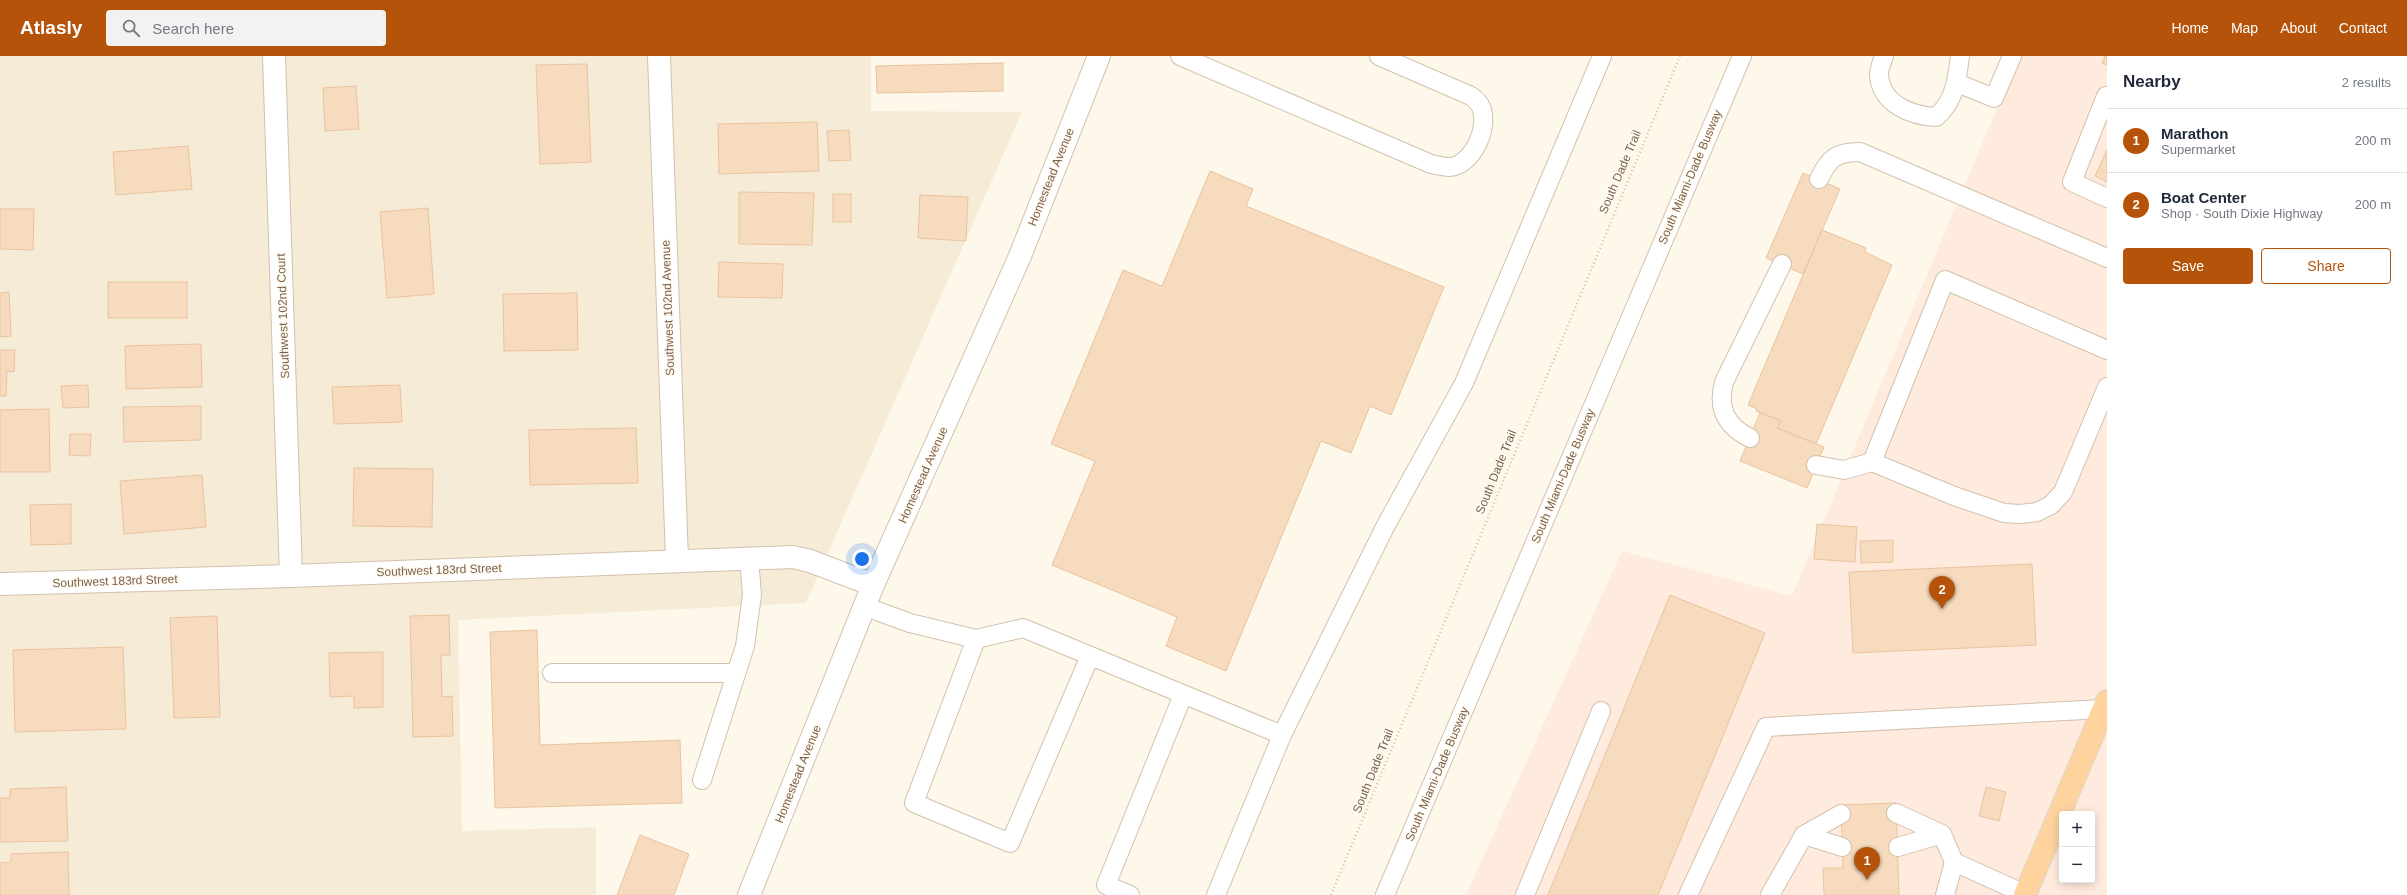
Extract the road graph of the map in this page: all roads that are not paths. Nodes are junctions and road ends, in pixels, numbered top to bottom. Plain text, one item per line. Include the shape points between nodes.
1 (274, 56) edge
2 (658, 56) edge
3 (1099, 56) edge
4 (1180, 56) edge
5 (1379, 56) edge
6 (1602, 56) edge
7 (1742, 56) edge
8 (1884, 56) edge
9 (1960, 56) edge
10 (2012, 56) edge
11 (1957, 83) junction
12 (2106, 96) dead end
13 (1819, 179) dead end
14 (2107, 198) edge
15 (2107, 258) edge
16 (1782, 264) dead end
17 (2107, 350) edge
18 (2107, 387) edge
19 (2103, 405) edge
20 (1750, 438) dead end
21 (1872, 462) junction
22 (1816, 465) dead end
23 (749, 558) junction
24 (677, 560) junction
25 (291, 576) junction
26 (0, 584) edge
27 (874, 585) junction
28 (866, 607) junction
29 (976, 639) junction
30 (1090, 656) junction
31 (552, 673) dead end
32 (736, 673) junction
33 (1182, 695) junction
34 (2105, 705) edge
35 (1601, 711) dead end
36 (1282, 735) junction
37 (702, 780) dead end
38 (1896, 813) dead end
39 (1841, 814) dead end
40 (1942, 834) junction
41 (1804, 835) junction
42 (1842, 846) dead end
43 (1898, 846) dead end
44 (1954, 862) junction
45 (750, 895) edge
46 (1130, 895) edge
47 (1216, 895) edge
48 (1385, 895) edge
49 (1525, 895) edge
50 (1688, 895) edge
51 (1770, 895) edge
52 (1945, 895) edge
53 (2025, 895) edge

1 - 25 street, Southwest 102nd Court
2 - 24 street, Southwest 102nd Avenue
3 - 27 street, Homestead Avenue via 1020,256
4 - 5 lane via 1431,164 1450,167 1467,160 1476,147 1483,126 1480,105 1472,96
6 - 36 lane via 1464,383 1384,527
7 - 48 lane, South Miami-Dade Busway
8 - 11 lane via 1879,74 1882,90 1899,108 1920,116 1936,117 1947,108
9 - 11 lane
10 - 11 lane via 1994,98
12 - 14 lane via 2072,182
13 - 15 lane via 1829,161 1837,155 1844,152 1860,152
16 - 20 lane via 1724,382 1722,392 1721,402 1725,417 1737,432
17 - 21 lane via 1945,280
18 - 19 lane
19 - 21 lane via 2063,492 2051,505 2037,512 2004,513 1954,496
21 - 22 lane via 1844,470
23 - 24 street, Southwest 183rd Street
23 - 27 street, Southwest 183rd Street via 802,559
23 - 32 lane via 752,594 745,646
24 - 25 street, Southwest 183rd Street
25 - 26 street, Southwest 183rd Street
27 - 28 street, Homestead Avenue
28 - 29 lane via 910,623
28 - 45 street, Homestead Avenue
29 - 30 lane via 1023,628
29 - 30 lane via 914,803 1010,843
30 - 33 lane
31 - 32 lane
32 - 37 lane
33 - 36 lane
33 - 46 lane via 1106,885
34 - 50 lane via 1766,727
34 - 53 highway
35 - 49 lane
36 - 47 lane
38 - 40 lane
39 - 41 lane
40 - 43 lane
40 - 44 lane
41 - 42 lane
41 - 51 lane
44 - 52 lane
44 - 53 lane

